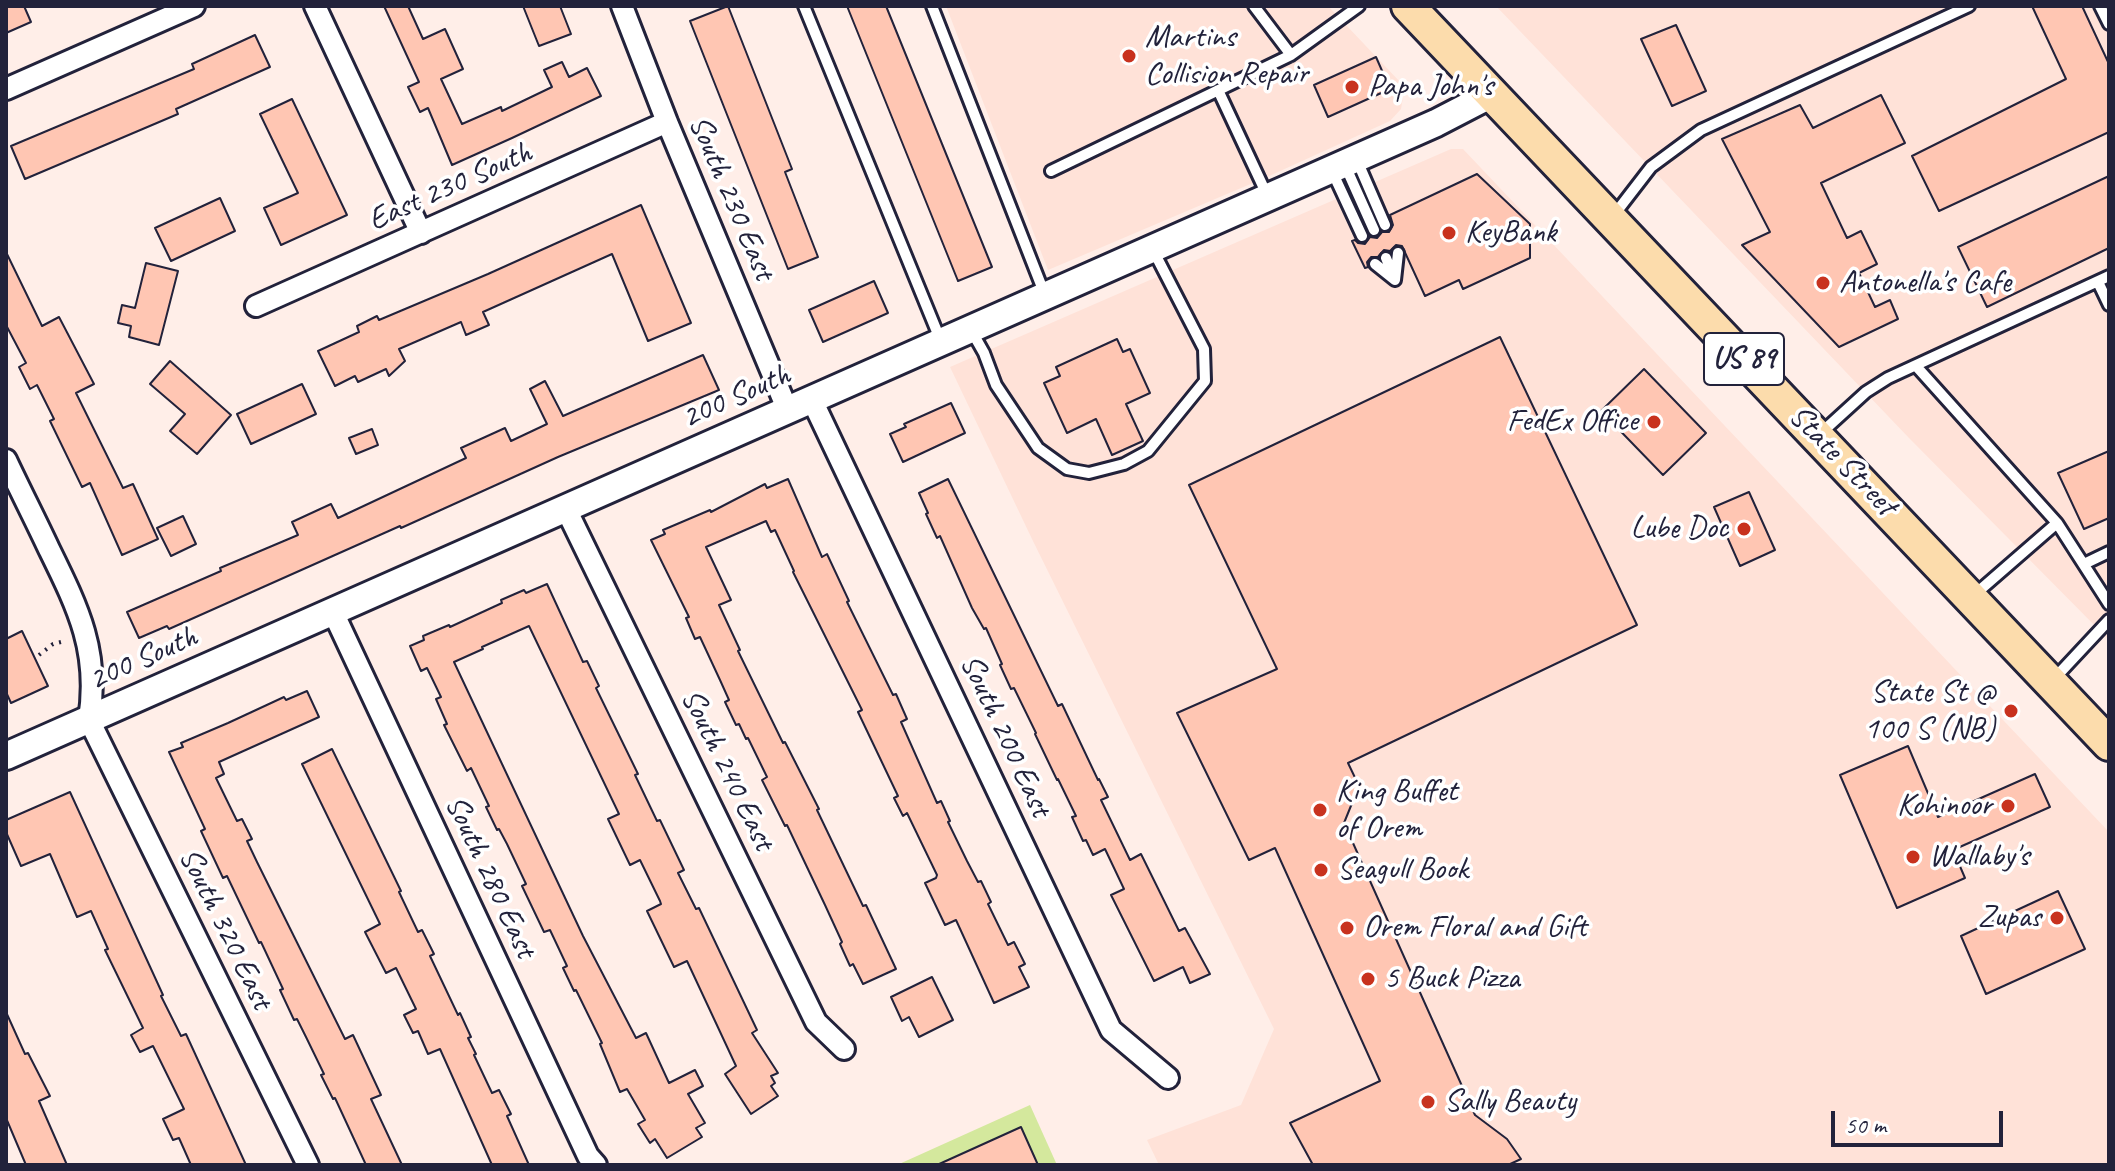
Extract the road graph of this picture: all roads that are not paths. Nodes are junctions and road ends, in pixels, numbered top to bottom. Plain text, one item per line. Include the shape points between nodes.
1 (194, 6) edge
2 (315, 6) edge
3 (622, 6) edge
4 (804, 6) edge
5 (932, 6) edge
6 (1254, 6) edge
7 (1359, 6) edge
8 (1408, 6) edge
9 (1969, 6) edge
10 (2100, 6) edge
11 (2109, 24) edge
12 (1291, 55) junction
13 (6, 89) edge
14 (1218, 90) junction
15 (1490, 95) junction
16 (667, 122) junction
17 (1344, 164) junction
18 (1051, 171) dead end
19 (1268, 197) junction
20 (1611, 220) junction
21 (1385, 225) dead end
22 (1374, 230) dead end
23 (421, 233) junction
24 (1362, 236) dead end
25 (1152, 249) junction
26 (1398, 253) dead end
27 (1386, 258) dead end
28 (1375, 264) dead end
29 (2109, 276) edge
30 (1395, 280) junction
31 (2098, 282) junction
32 (1045, 295) junction
33 (2109, 305) edge
34 (256, 306) dead end
35 (970, 328) junction
36 (941, 341) junction
37 (1916, 366) junction
38 (812, 400) junction
39 (788, 411) junction
40 (1818, 437) junction
41 (6, 460) edge
42 (566, 509) junction
43 (2057, 523) junction
44 (2109, 552) edge
45 (2084, 564) junction
46 (1971, 598) junction
47 (2109, 604) edge
48 (333, 612) junction
49 (2109, 620) edge
50 (2051, 683) junction
51 (89, 720) junction
52 (2109, 744) edge
53 (6, 756) edge
54 (844, 1049) dead end
55 (1168, 1078) dead end
56 (308, 1165) edge
57 (596, 1165) edge

1 - 13 street
2 - 23 street
3 - 16 street, South 230 East
4 - 36 lane
5 - 32 lane
6 - 12 lane
7 - 12 lane
8 - 15 main road, State Street / US 89
9 - 20 lane via 1701,130 1651,167
10 - 11 lane
12 - 14 lane
14 - 18 lane
14 - 19 lane
15 - 17 street, 200 South
15 - 20 main road, State Street / US 89
16 - 23 street, East 230 South
16 - 39 street, South 230 East
17 - 19 street, 200 South
17 - 21 lane
17 - 22 lane
17 - 24 lane
19 - 25 street, 200 South
20 - 40 main road, State Street / US 89
23 - 34 street, East 230 South
25 - 32 street, 200 South
25 - 35 lane via 1204,349 1205,381 1148,451 1124,464 1089,473 1067,469 1038,448 996,385
26 - 30 lane
27 - 30 lane
28 - 30 lane
29 - 31 lane
31 - 33 lane
31 - 37 lane
32 - 35 street, 200 South
35 - 36 street, 200 South
36 - 38 street, 200 South
37 - 40 lane via 1866,392
37 - 43 lane
38 - 39 street, 200 South
38 - 55 street, South 200 East via 1111,1030
39 - 42 street, 200 South
40 - 46 main road, State Street / US 89
41 - 51 street via 85,631 93,695
42 - 48 street, 200 South
42 - 54 street, South 240 East via 816,1022
43 - 45 lane
43 - 46 lane
44 - 45 lane
45 - 47 lane
46 - 50 main road, State Street / US 89
48 - 51 street, 200 South
48 - 57 street, South 280 East
49 - 50 lane
50 - 52 main road, State Street / US 89
51 - 53 street, 200 South
51 - 56 street, South 320 East

